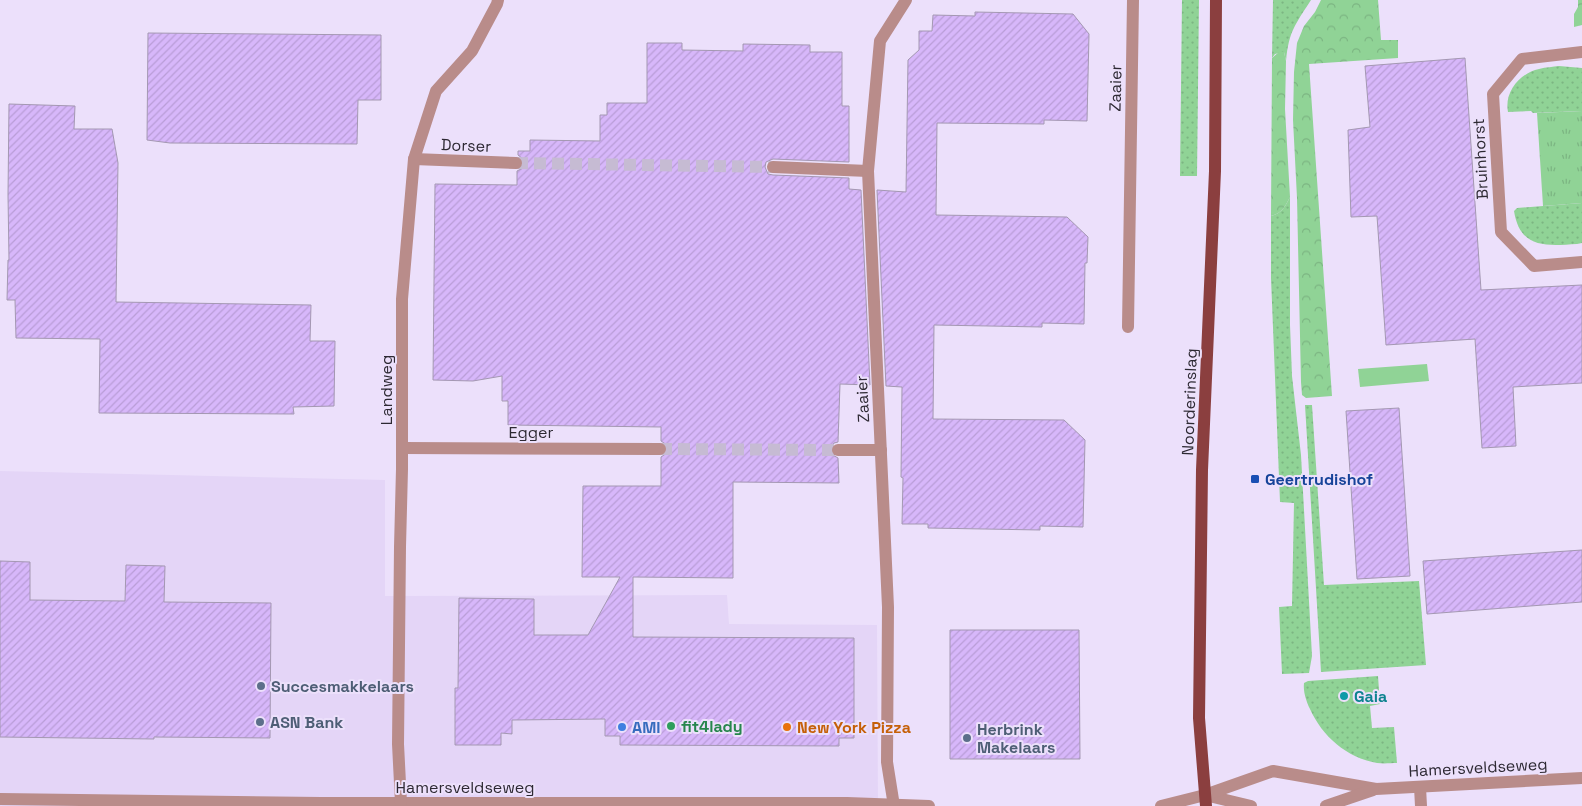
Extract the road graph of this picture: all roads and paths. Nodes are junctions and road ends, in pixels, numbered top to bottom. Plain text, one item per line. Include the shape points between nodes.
1 (498, 0) edge
2 (906, 0) edge
3 (1133, 0) edge
4 (1216, 0) edge
5 (1582, 52) edge
6 (414, 159) junction
7 (516, 163) tunnel mouth
8 (773, 167) tunnel mouth
9 (868, 171) junction
10 (1582, 262) edge
11 (1128, 327) dead end
12 (402, 448) junction
13 (660, 449) tunnel mouth
14 (838, 450) tunnel mouth
15 (881, 450) junction
16 (1582, 778) edge
17 (1420, 787) junction
18 (1376, 789) junction
19 (0, 799) edge
20 (1206, 801) edge
21 (401, 803) junction
22 (229, 804) edge
23 (894, 805) edge
24 (929, 806) edge
25 (1161, 806) edge
26 (1251, 806) edge
27 (1326, 806) edge
28 (1421, 806) edge

1 - 6 street, Landweg via 472,52 436,91
2 - 9 street, Zaaier via 880,41
3 - 11 street, Zaaier
4 - 20 main road, Noorderinslag via 1215,171 1202,470 1198,718
5 - 10 street, Bruinhorst via 1522,59 1493,94 1501,232 1534,266
6 - 7 street, Dorser
6 - 12 street, Landweg via 402,299
8 - 9 street
9 - 15 street, Zaaier
12 - 13 street, Egger
12 - 21 street, Landweg via 398,734
14 - 15 street
15 - 23 street, Zaaier via 888,607 887,762
16 - 17 street, Hamersveldseweg
17 - 18 street, Hamersveldseweg
17 - 28 street
18 - 20 street, Hamersveldseweg via 1273,771
18 - 27 street, Hamersveldseweg
19 - 22 street, Hamersveldseweg
20 - 25 street, Hamersveldseweg
20 - 26 street, Hamersveldseweg
21 - 22 street, Hamersveldseweg
21 - 23 street, Hamersveldseweg
23 - 24 street, Hamersveldseweg

